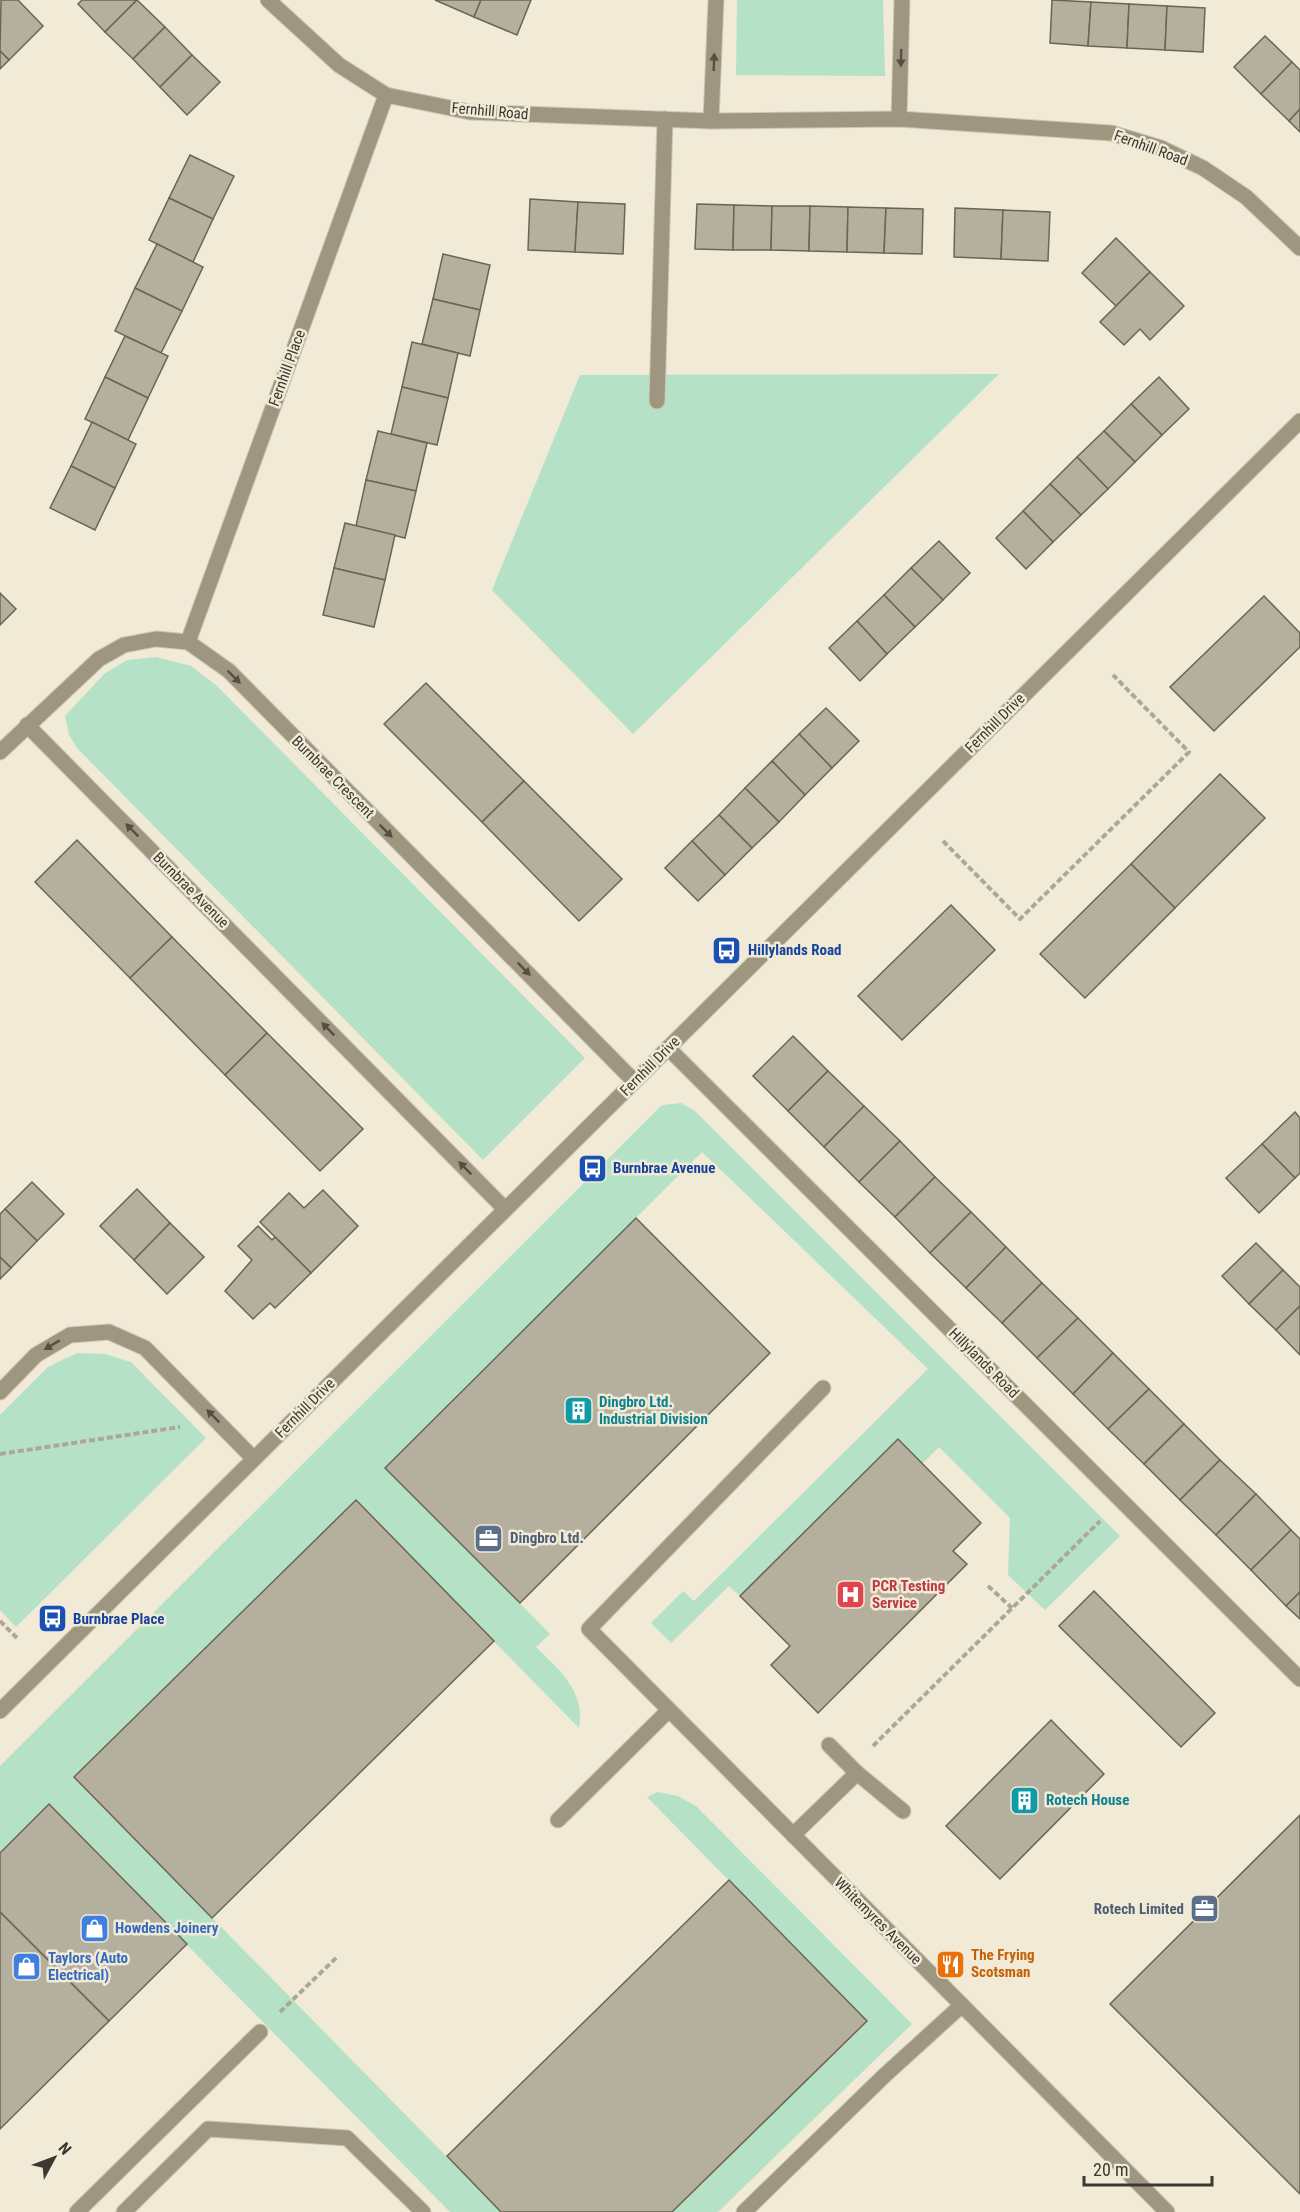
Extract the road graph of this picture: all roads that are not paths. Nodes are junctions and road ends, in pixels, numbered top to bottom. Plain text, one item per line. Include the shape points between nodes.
1 (268, 0) edge
2 (716, 0) edge
3 (902, 0) edge
4 (386, 95) junction
5 (899, 118) junction
6 (664, 119) junction
7 (711, 121) junction
8 (1300, 248) edge
9 (657, 401) dead end
10 (1300, 421) edge
11 (188, 642) junction
12 (27, 725) junction
13 (0, 752) edge
14 (668, 1048) junction
15 (634, 1081) junction
16 (506, 1209) junction
17 (823, 1388) dead end
18 (0, 1392) edge
19 (253, 1458) junction
20 (1300, 1679) edge
21 (0, 1711) edge
22 (668, 1711) junction
23 (829, 1745) dead end
24 (857, 1773) junction
25 (903, 1811) dead end
26 (558, 1820) dead end
27 (793, 1835) junction
28 (962, 2005) junction
29 (260, 2032) road end
30 (77, 2212) edge
31 (124, 2212) edge
32 (423, 2212) edge
33 (744, 2212) edge
34 (1167, 2212) edge

1 - 4 street, Fernhill Road via 339,65
7 -> 2 street
3 -> 5 street
4 - 6 street, Fernhill Road via 470,112
4 - 11 street, Fernhill Place
5 - 7 street, Fernhill Road
5 - 8 street, Fernhill Road via 1111,133 1161,148 1203,168 1246,197
6 - 7 street, Fernhill Road
6 - 9 street
10 - 14 street, Fernhill Drive
11 - 12 street, Burnbrae Crescent via 156,639 124,645 99,659
11 -> 15 street, Burnbrae Crescent via 229,671
12 - 13 street, Burnbrae Crescent
16 -> 12 street, Burnbrae Avenue
14 - 15 street, Fernhill Drive
14 - 20 street, Hillylands Road
15 - 16 street, Fernhill Drive
16 - 19 street, Fernhill Drive
17 - 22 street, Whitemyres Avenue via 589,1629
19 -> 18 street via 145,1348 109,1332 70,1335 36,1355
19 - 21 street, Fernhill Drive
22 - 26 street
22 - 27 street, Whitemyres Avenue
23 - 24 street
24 - 25 street
24 - 27 street
27 - 28 street, Whitemyres Avenue
28 - 33 street
28 - 34 street, Whitemyres Avenue
29 - 30 street
31 - 32 street via 208,2129 347,2138

